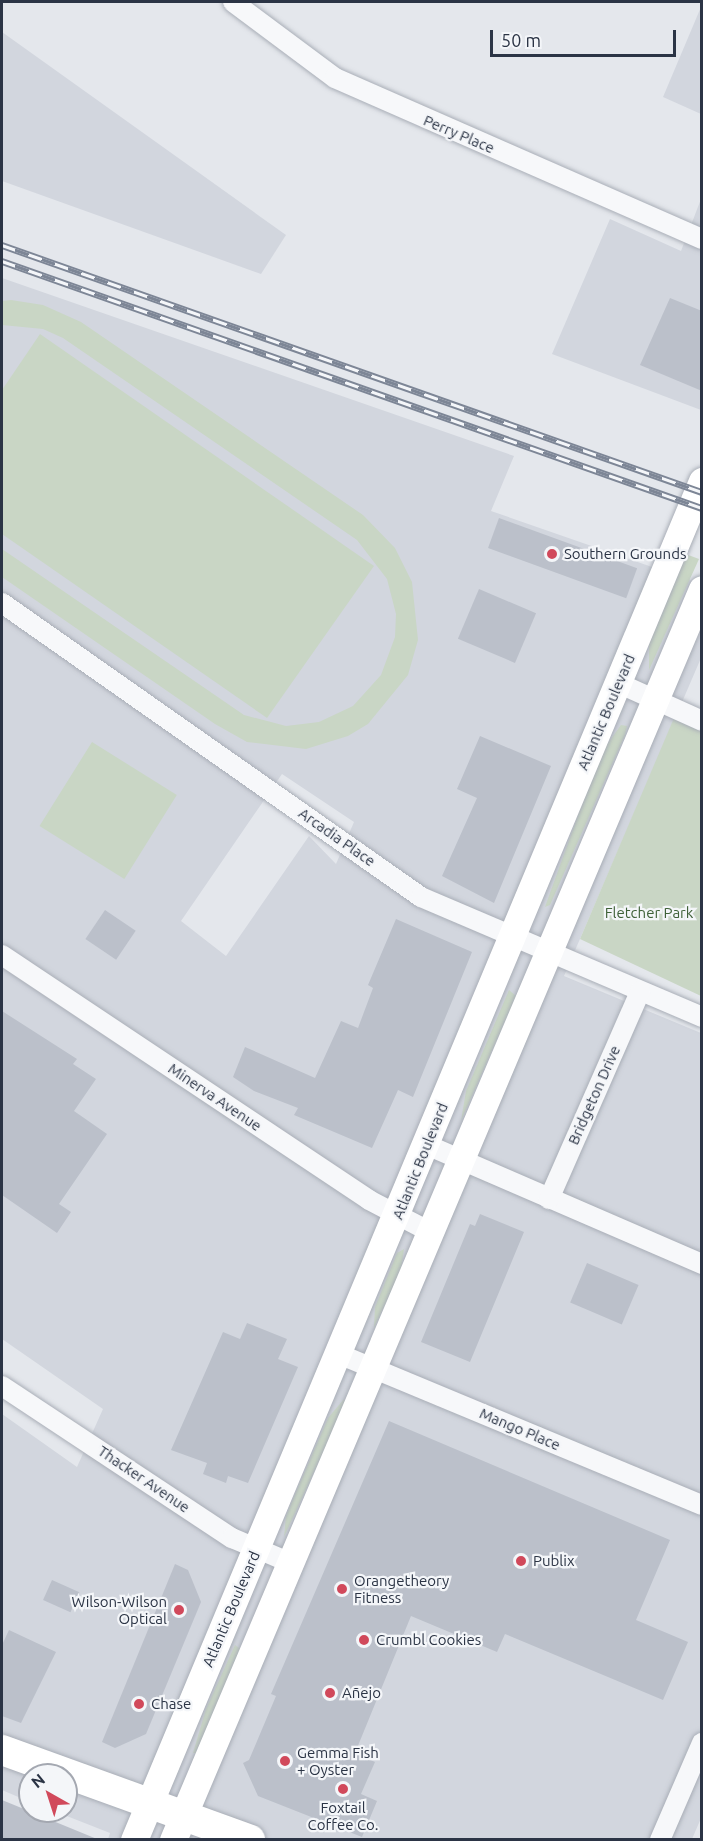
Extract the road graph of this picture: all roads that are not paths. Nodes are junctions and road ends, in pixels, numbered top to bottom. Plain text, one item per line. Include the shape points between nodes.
1 (233, 2) edge
2 (702, 239) edge
3 (702, 481) edge
4 (702, 589) edge
5 (2, 603) edge
6 (618, 683) junction
7 (655, 700) junction
8 (702, 721) edge
9 (513, 938) junction
10 (549, 953) junction
11 (2, 955) edge
12 (640, 992) junction
13 (702, 1017) edge
14 (427, 1145) junction
15 (462, 1162) junction
16 (549, 1199) junction
17 (398, 1216) junction
18 (432, 1233) junction
19 (702, 1264) edge
20 (339, 1354) junction
21 (374, 1369) junction
22 (2, 1386) edge
23 (702, 1505) edge
24 (256, 1552) junction
25 (291, 1563) junction
26 (702, 1743) edge
27 (2, 1750) edge
28 (149, 1803) junction
29 (178, 1828) edge
30 (134, 1839) edge
31 (250, 1839) edge
32 (660, 1839) edge

1 - 2 street, Perry Place via 345,84
3 - 6 main road, Atlantic Boulevard
4 - 7 main road
5 - 9 street, Arcadia Place via 421,897
6 - 7 street
6 - 9 main road, Atlantic Boulevard
7 - 8 street
7 - 10 main road
9 - 10 street, Arcadia Place
9 - 14 main road, Atlantic Boulevard
10 - 12 street, Arcadia Place
10 - 15 main road
11 - 17 street, Minerva Avenue
12 - 13 street, Arcadia Place
12 - 16 street, Bridgeton Drive
14 - 15 street
14 - 17 main road, Atlantic Boulevard
15 - 16 street
15 - 18 main road
16 - 19 street
17 - 18 street, Minerva Avenue
17 - 20 main road, Atlantic Boulevard
18 - 21 main road
20 - 21 street, Mango Place
20 - 24 main road, Atlantic Boulevard
21 - 23 street, Mango Place
21 - 25 main road
22 - 24 street, Thacker Avenue
24 - 25 street, Thacker Avenue
24 - 28 main road, Atlantic Boulevard
25 - 29 main road
26 - 32 street
27 - 28 main road
28 - 29 main road
28 - 30 main road, Atlantic Boulevard
29 - 31 main road

